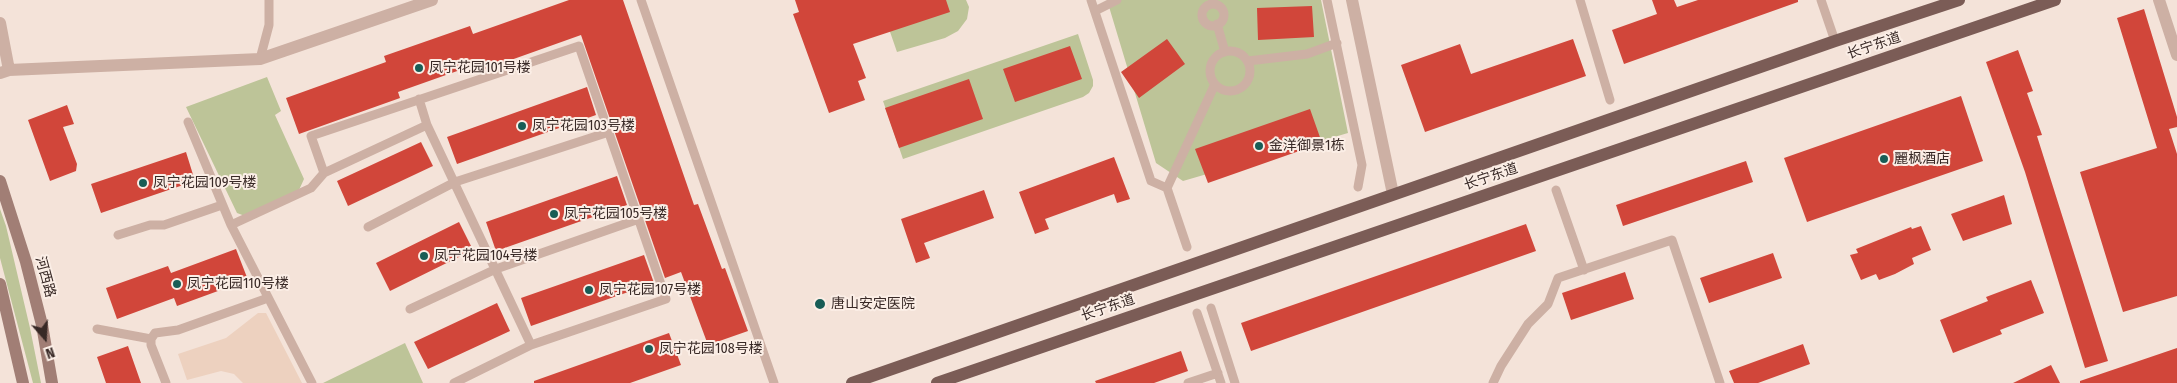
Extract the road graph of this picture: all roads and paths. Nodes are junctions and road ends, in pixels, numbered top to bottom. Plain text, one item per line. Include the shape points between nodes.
1 (269, 0) edge
2 (432, 0) edge
3 (641, 0) edge
4 (1091, 0) edge
5 (1117, 0) edge
6 (1328, 0) edge
7 (1352, 0) edge
8 (1580, 0) edge
9 (1822, 0) edge
10 (1959, 0) edge
11 (2055, 0) edge
12 (2159, 0) edge
13 (1095, 11) junction
14 (0, 23) edge
15 (1217, 24) dead end
16 (1835, 41) junction
17 (1337, 43) junction
18 (1225, 52) junction
19 (2177, 55) edge
20 (260, 59) junction
21 (1248, 61) junction
22 (5, 72) edge
23 (1215, 84) junction
24 (419, 100) junction
25 (1610, 100) dead end
26 (188, 122) dead end
27 (427, 124) junction
28 (609, 132) junction
29 (324, 173) junction
30 (0, 181) edge
31 (455, 182) junction
32 (1358, 187) dead end
33 (1167, 188) junction
34 (1556, 190) dead end
35 (1393, 194) junction
36 (222, 204) junction
37 (639, 219) junction
38 (231, 225) junction
39 (368, 227) dead end
40 (118, 235) dead end
41 (1187, 247) dead end
42 (496, 269) junction
43 (1584, 270) junction
44 (0, 284) edge
45 (268, 298) junction
46 (1211, 308) dead end
47 (410, 309) dead end
48 (1197, 313) dead end
49 (97, 329) dead end
50 (151, 339) junction
51 (531, 345) junction
52 (1218, 373) junction
53 (23, 383) edge
54 (52, 383) edge
55 (166, 383) edge
56 (312, 383) edge
57 (454, 383) edge
58 (774, 383) edge
59 (852, 383) edge
60 (938, 383) edge
61 (1188, 383) edge
62 (1221, 383) edge
63 (1235, 383) edge
64 (1493, 383) edge
65 (1720, 383) edge

1 - 20 lane via 269,25
2 - 20 street
3 - 58 lane
4 - 13 lane
5 - 13 lane
6 - 17 lane
7 - 35 street
8 - 25 lane
9 - 16 lane
10 - 16 main road, 长宁东道
11 - 60 main road, 长宁东道
12 - 19 street
13 - 33 lane via 1151,181
14 - 22 street
15 - 18 lane
16 - 35 main road, 长宁东道
17 - 21 lane via 1307,54
17 - 32 lane via 1362,165
18 - 21 lane via 1238,52
18 - 23 lane via 1211,65
20 - 22 street
21 - 23 lane via 1250,73 1239,89 1226,90
23 - 33 lane
24 - 27 lane
24 - 28 lane via 579,46
24 - 29 lane via 311,136
26 - 36 lane
27 - 29 lane
27 - 31 lane
28 - 31 lane
28 - 37 lane
29 - 38 lane via 311,188
30 - 54 main road, 河西路 via 42,324
31 - 39 lane
31 - 42 lane
33 - 41 lane
34 - 43 lane
35 - 59 main road, 长宁东道
36 - 38 lane
36 - 40 lane via 164,225 150,225
37 - 42 lane
37 - 51 lane via 666,299
38 - 45 lane
42 - 47 lane
42 - 51 lane
43 - 64 lane via 1558,278 1548,304 1528,324
43 - 65 lane via 1672,240
44 - 53 main road
45 - 50 lane via 178,330 155,333
45 - 56 lane
46 - 63 lane
48 - 52 lane
49 - 50 lane
50 - 55 lane
51 - 57 lane
52 - 61 lane
52 - 62 lane

